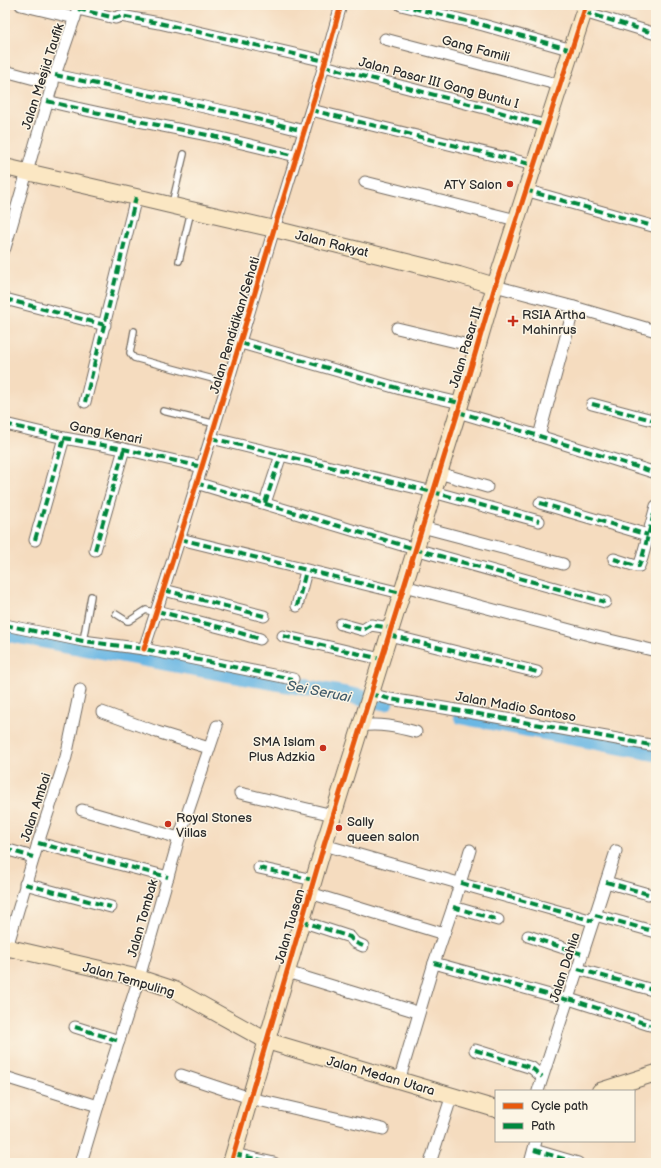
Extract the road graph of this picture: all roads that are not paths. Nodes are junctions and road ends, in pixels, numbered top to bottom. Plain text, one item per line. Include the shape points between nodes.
1 (21, 5) edge
2 (341, 5) edge
3 (401, 5) edge
4 (586, 8) edge
5 (77, 11) edge
6 (656, 34) edge
7 (385, 39) dead end
8 (572, 50) junction
9 (324, 64) junction
10 (5, 71) edge
11 (54, 80) junction
12 (560, 84) junction
13 (47, 101) junction
14 (311, 110) junction
15 (546, 126) junction
16 (304, 131) junction
17 (184, 154) dead end
18 (296, 156) junction
19 (534, 165) junction
20 (5, 167) edge
21 (26, 172) junction
22 (365, 182) dead end
23 (525, 190) junction
24 (136, 196) junction
25 (172, 206) junction
26 (191, 210) junction
27 (516, 220) junction
28 (656, 227) edge
29 (274, 229) junction
30 (5, 248) edge
31 (179, 261) dead end
32 (495, 286) junction
33 (5, 299) edge
34 (574, 307) junction
35 (105, 325) junction
36 (397, 328) dead end
37 (134, 331) dead end
38 (656, 331) edge
39 (240, 343) junction
40 (477, 348) junction
41 (228, 383) junction
42 (85, 402) dead end
43 (592, 404) dead end
44 (459, 407) junction
45 (163, 411) dead end
46 (656, 421) edge
47 (5, 424) edge
48 (216, 424) junction
49 (539, 436) junction
50 (64, 438) junction
51 (211, 438) junction
52 (124, 449) junction
53 (281, 455) junction
54 (202, 467) junction
55 (439, 473) junction
56 (656, 473) edge
57 (196, 483) junction
58 (487, 487) dead end
59 (433, 492) junction
60 (265, 503) junction
61 (540, 503) dead end
62 (656, 506) edge
63 (539, 522) dead end
64 (422, 527) junction
65 (648, 535) junction
66 (180, 539) junction
67 (35, 540) dead end
68 (415, 549) junction
69 (95, 550) dead end
70 (614, 559) dead end
71 (563, 564) dead end
72 (306, 571) junction
73 (164, 590) junction
74 (402, 590) junction
75 (91, 596) dead end
76 (605, 602) dead end
77 (297, 606) dead end
78 (157, 612) junction
79 (116, 614) dead end
80 (264, 616) dead end
81 (341, 624) dead end
82 (5, 625) edge
83 (390, 632) junction
84 (283, 636) dead end
85 (260, 639) dead end
86 (83, 641) junction
87 (144, 650) junction
88 (656, 651) edge
89 (381, 659) junction
90 (537, 672) dead end
91 (293, 679) dead end
92 (80, 690) dead end
93 (370, 695) junction
94 (102, 712) dead end
95 (362, 721) junction
96 (216, 726) dead end
97 (416, 732) dead end
98 (656, 746) edge
99 (209, 748) junction
100 (240, 793) dead end
101 (82, 810) dead end
102 (333, 815) junction
103 (179, 838) junction
104 (38, 843) junction
105 (324, 845) junction
106 (5, 849) edge
107 (470, 850) dead end
108 (616, 851) dead end
109 (33, 858) junction
110 (259, 868) dead end
111 (168, 877) junction
112 (606, 882) junction
113 (461, 883) junction
114 (25, 884) junction
115 (312, 887) junction
116 (648, 894) dead end
117 (453, 907) junction
118 (110, 908) dead end
119 (594, 918) junction
120 (498, 920) dead end
121 (301, 921) junction
122 (656, 932) edge
123 (444, 934) junction
124 (528, 936) dead end
125 (363, 946) dead end
126 (6, 950) edge
127 (582, 954) junction
128 (434, 963) junction
129 (578, 969) junction
130 (287, 972) junction
131 (139, 978) junction
132 (656, 991) edge
133 (568, 999) junction
134 (358, 1001) dead end
135 (416, 1015) junction
136 (650, 1025) dead end
137 (75, 1027) dead end
138 (119, 1041) junction
139 (267, 1041) junction
140 (475, 1050) dead end
141 (656, 1073) edge
142 (181, 1075) dead end
143 (5, 1077) edge
144 (542, 1077) junction
145 (399, 1081) junction
146 (538, 1090) edge
147 (603, 1090) edge
148 (452, 1095) junction
149 (250, 1098) junction
150 (98, 1106) junction
151 (495, 1109) edge
152 (383, 1129) dead end
153 (535, 1145) edge
154 (232, 1158) edge
155 (81, 1163) edge
156 (274, 1163) edge
157 (430, 1163) edge
158 (530, 1163) edge
159 (578, 1163) edge

1 - 5 street, Jalan Pasar III Gang Buntu I
2 - 9 street, Jalan Pendidikan/Sehati
3 - 8 street via 483,24
4 - 6 street
4 - 8 street, Jalan Pasar III
5 - 9 street, Jalan Pasar III Gang Buntu I via 159,23
5 - 11 street, Jalan Mesjid Taufik
7 - 12 street, Gang Famili
8 - 12 street, Jalan Pasar III
9 - 14 street, Jalan Pendidikan/Sehati
9 - 15 street, Jalan Pasar III Gang Buntu I
10 - 11 street
11 - 13 street, Jalan Mesjid Taufik
11 - 16 street via 237,114
12 - 15 street, Jalan Pasar III
13 - 18 street
13 - 21 street, Jalan Mesjid Taufik
14 - 16 street, Jalan Pendidikan/Sehati
14 - 19 street
15 - 19 street, Jalan Pasar III
16 - 18 street, Jalan Pendidikan/Sehati
17 - 25 lane
18 - 29 street, Jalan Pendidikan/Sehati
19 - 23 street, Jalan Pasar III
20 - 21 street, Jalan Rakyat
21 - 24 street, Jalan Rakyat
21 - 30 street, Jalan Mesjid Taufik
22 - 27 street
23 - 27 street, Jalan Pasar III
23 - 28 street
24 - 25 street, Jalan Rakyat
24 - 35 street
25 - 26 street, Jalan Rakyat
26 - 29 street, Jalan Rakyat
26 - 31 lane
27 - 32 street, Jalan Pasar III
29 - 32 street, Jalan Rakyat
29 - 39 street, Jalan Pendidikan/Sehati
32 - 34 street, Jalan Rakyat
32 - 40 street, Jalan Pasar III
33 - 35 street
34 - 38 street, Jalan Rakyat
34 - 49 street
35 - 42 street
36 - 40 street
37 - 41 lane via 130,352 134,358
39 - 41 street, Jalan Pendidikan/Sehati
39 - 44 street
40 - 44 street, Jalan Pasar III
41 - 48 street, Jalan Pendidikan/Sehati
43 - 46 street
44 - 49 street
44 - 55 street, Jalan Pasar III
45 - 48 lane
47 - 50 street, Gang Kenari
48 - 51 street, Jalan Pendidikan/Sehati
49 - 56 street
50 - 52 street, Gang Kenari
50 - 67 street
51 - 53 street
51 - 54 street, Jalan Pendidikan/Sehati
52 - 54 street, Gang Kenari
52 - 69 street
53 - 59 street
53 - 60 street
54 - 57 street, Jalan Pendidikan/Sehati
55 - 58 street
55 - 59 street, Jalan Pasar III
57 - 60 street
57 - 66 street, Jalan Pendidikan/Sehati
59 - 63 street
59 - 64 street, Jalan Pasar III
60 - 68 street
61 - 65 street
62 - 65 street
64 - 68 street, Jalan Pasar III
64 - 71 street
65 - 70 street via 638,566
66 - 72 street
66 - 73 street, Jalan Pendidikan/Sehati
68 - 74 street, Jalan Pasar III
68 - 76 street
72 - 74 street
72 - 77 street
73 - 78 street, Jalan Pendidikan/Sehati
73 - 80 street
74 - 83 street, Jalan Pasar III
74 - 88 street
75 - 86 lane
78 - 79 lane via 146,610 129,621
78 - 85 street
78 - 87 street, Jalan Pendidikan/Sehati
81 - 83 street via 363,630 371,625
82 - 86 street
83 - 89 street, Jalan Pasar III
83 - 90 street
84 - 89 street
86 - 87 street
87 - 91 street
89 - 93 street, Jalan Pasar III
92 - 104 street, Jalan Ambai via 66,757
93 - 95 street, Jalan Tuasan
93 - 98 street, Jalan Madio Santoso
94 - 99 street
95 - 97 street
95 - 102 street, Jalan Tuasan
96 - 99 street, Jalan Tombak
99 - 103 street, Jalan Tombak
100 - 102 street
101 - 103 street
102 - 105 street, Jalan Tuasan
103 - 111 street, Jalan Tombak
104 - 109 street, Jalan Ambai
104 - 111 street
105 - 113 street
105 - 115 street, Jalan Tuasan
106 - 109 street
107 - 113 street
108 - 112 street, Jalan Dahlia
109 - 114 street, Jalan Ambai
110 - 115 street
111 - 131 street, Jalan Tombak
112 - 116 street
112 - 119 street, Jalan Dahlia
113 - 117 street
113 - 119 street
114 - 118 street
114 - 126 street, Jalan Ambai
115 - 121 street, Jalan Tuasan
115 - 123 street
117 - 120 street
117 - 123 street
119 - 122 street
119 - 127 street, Jalan Dahlia
121 - 125 street via 350,936 354,942
121 - 130 street, Jalan Tuasan
123 - 128 street
124 - 127 street
126 - 131 street, Jalan Tempuling
127 - 129 street, Jalan Dahlia
128 - 133 street
128 - 135 street
129 - 132 street
129 - 133 street, Jalan Dahlia
130 - 135 street
130 - 139 street, Jalan Tuasan
131 - 138 street, Jalan Tombak
131 - 139 street, Jalan Tempuling via 175,990
133 - 136 street
133 - 144 street, Jalan Dahlia
134 - 135 street
135 - 145 street
137 - 138 street
138 - 150 street, Jalan Tombak
139 - 145 street, Jalan Medan Utara
139 - 149 street, Jalan Tuasan
140 - 144 street via 532,1068
141 - 147 street
142 - 149 street
143 - 150 street
144 - 146 street, Jalan Dahlia
145 - 148 street, Jalan Medan Utara
148 - 151 street, Jalan Medan Utara
148 - 157 street
149 - 152 street
149 - 154 street, Jalan Tuasan
150 - 155 street, Jalan Tombak
153 - 158 street
153 - 159 street
154 - 156 street

